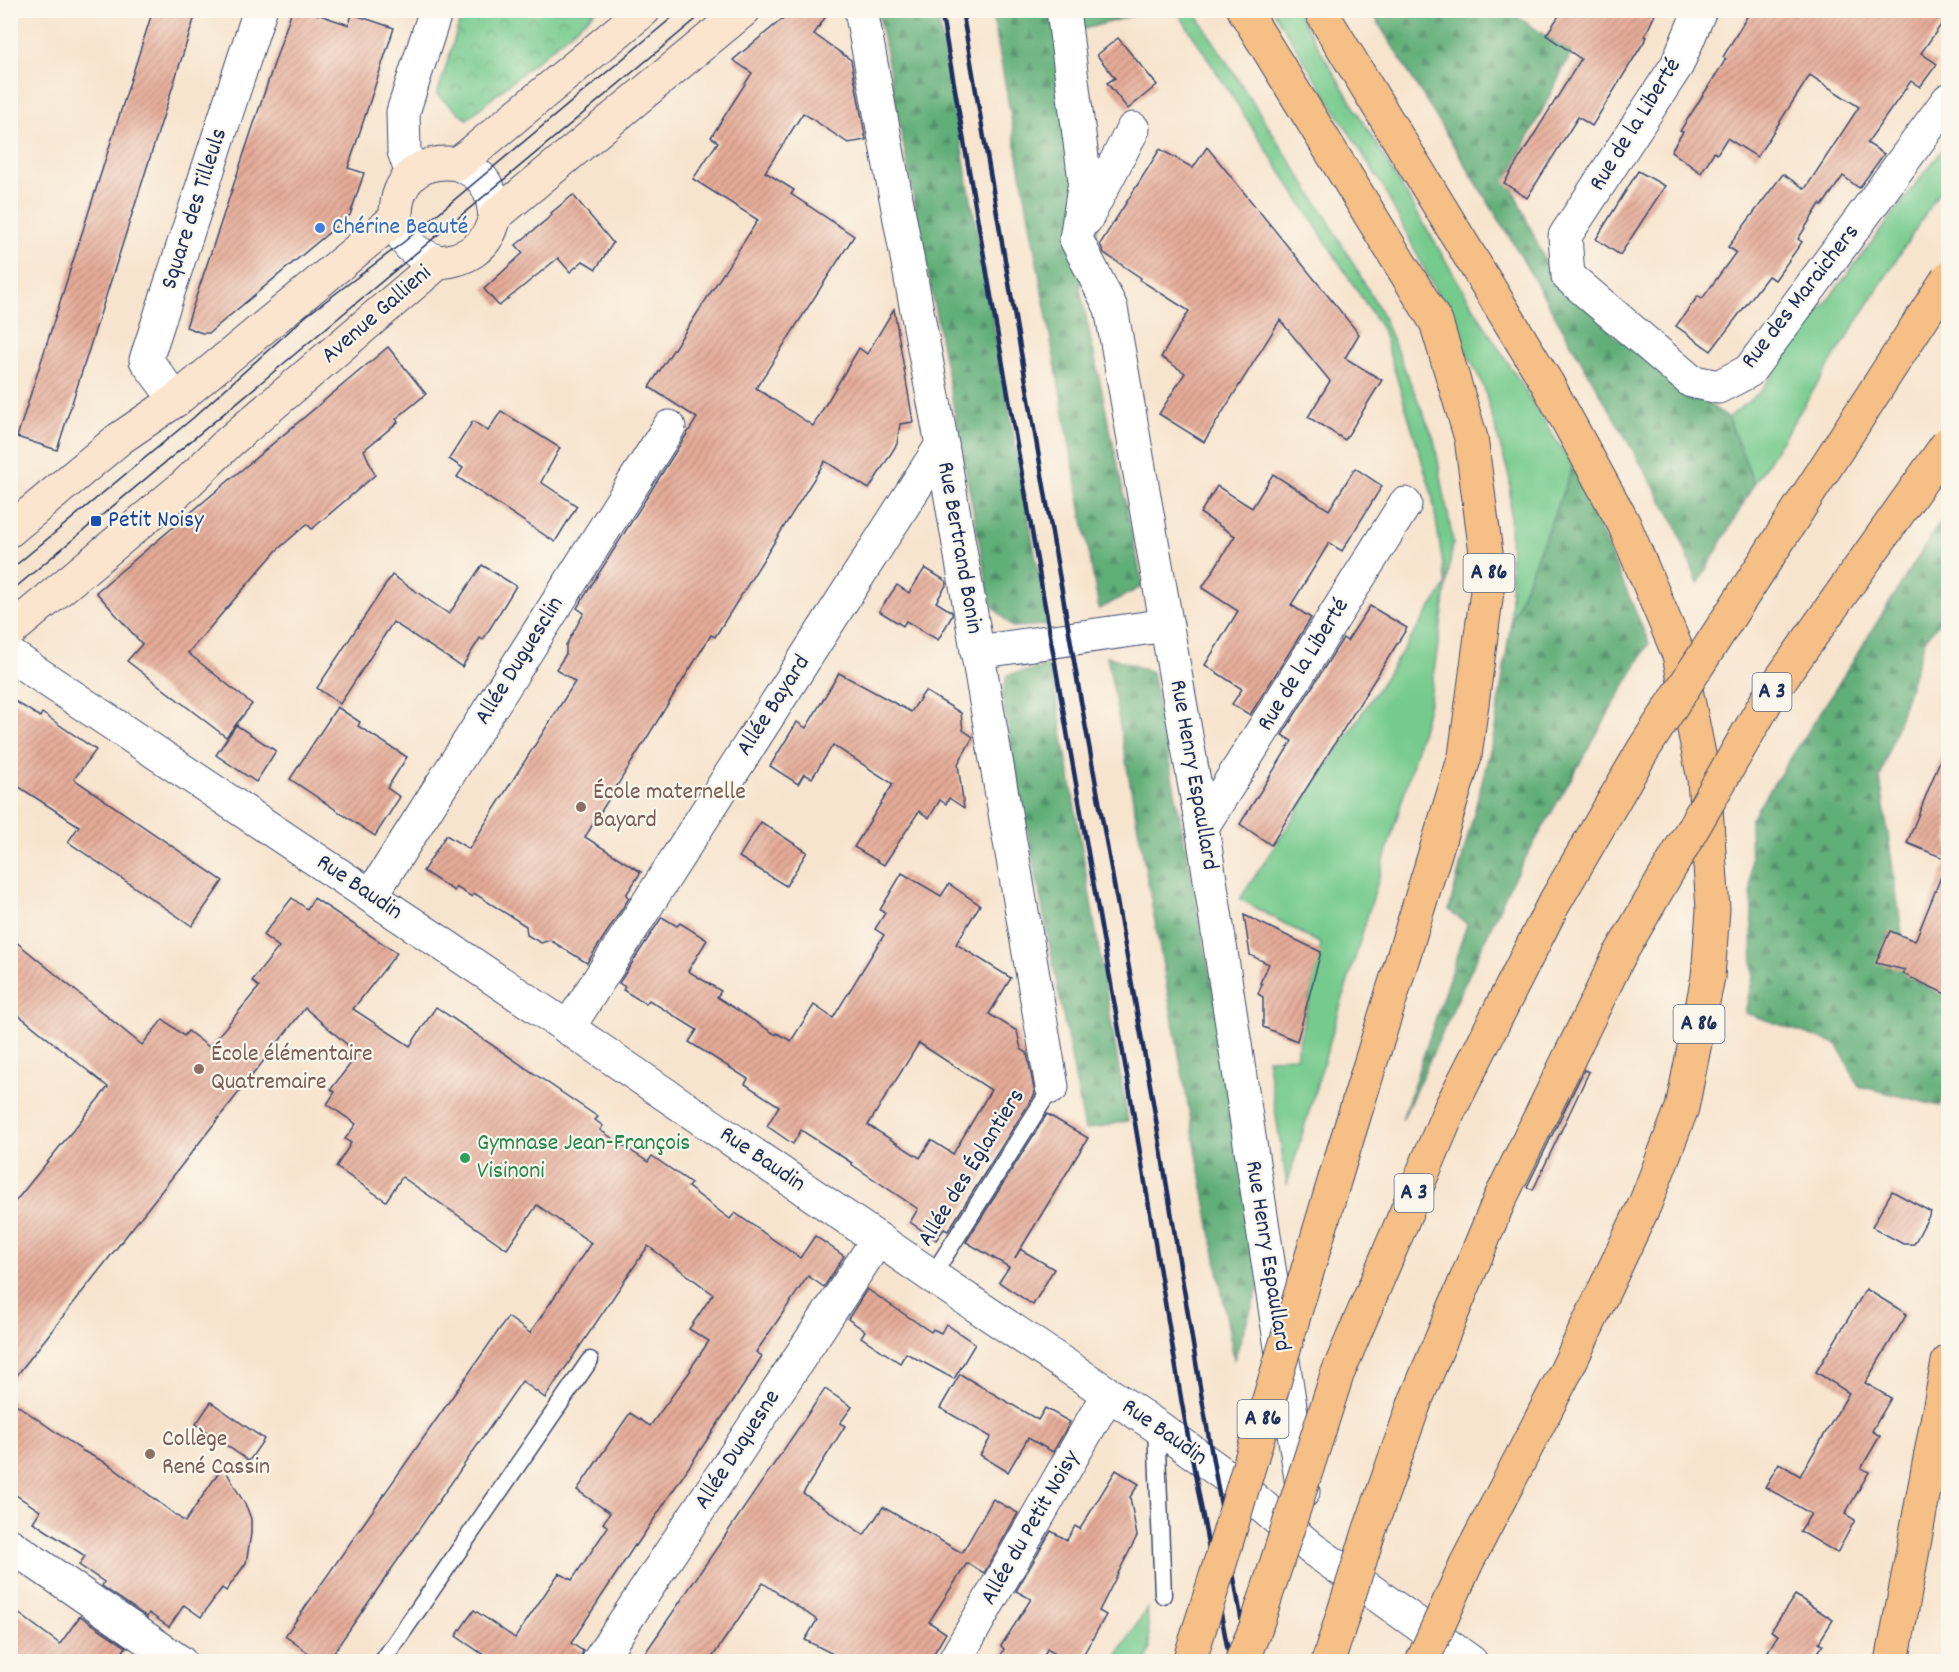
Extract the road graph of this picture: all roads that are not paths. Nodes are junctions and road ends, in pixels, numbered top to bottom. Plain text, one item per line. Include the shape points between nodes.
1 (260, 10) edge
2 (436, 10) edge
3 (644, 10) edge
4 (744, 10) edge
5 (861, 10) edge
6 (1063, 10) edge
7 (1244, 10) edge
8 (1320, 10) edge
9 (1700, 10) edge
10 (1948, 100) edge
11 (1133, 129) dead end
12 (458, 164) junction
13 (412, 174) junction
14 (495, 216) junction
15 (396, 218) junction
16 (1565, 236) joint
17 (1076, 239) junction
18 (439, 262) junction
19 (1948, 278) edge
20 (176, 400) junction
21 (669, 427) dead end
22 (1948, 443) edge
23 (942, 445) junction
24 (1405, 504) dead end
25 (10, 530) edge
26 (1167, 626) junction
27 (10, 631) edge
28 (977, 651) junction
29 (10, 655) edge
30 (1202, 827) junction
31 (371, 896) junction
32 (568, 1028) junction
33 (1052, 1087) joint
34 (878, 1239) junction
35 (932, 1276) junction
36 (590, 1360) dead end
37 (1948, 1362) edge
38 (1108, 1394) junction
39 (1155, 1425) junction
40 (1311, 1548) junction
41 (13, 1552) edge
42 (1163, 1595) dead end
43 (180, 1662) edge
44 (382, 1662) edge
45 (598, 1662) edge
46 (954, 1662) edge
47 (1189, 1662) edge
48 (1241, 1662) edge
49 (1328, 1662) edge
50 (1422, 1662) edge
51 (1471, 1662) edge
52 (1892, 1662) edge

1 - 20 street, Square des Tilleuls via 146,360
2 - 13 street via 403,112 404,151
3 - 12 street
4 - 14 street, Avenue Gallieni
5 - 23 street, Rue Bertrand Bonin
6 - 17 street via 1085,181
7 - 47 main road, A 86, bridge via 1436,322 1471,438 1489,576 1465,756
8 - 50 main road, A 86, bridge via 1547,383 1624,525 1679,655 1704,779 1713,909 1709,966 1683,1108 1645,1204 1566,1371 1466,1564
9 - 16 street, Rue de la Liberté via 1677,65
10 - 16 street, Rue des Maraichers via 1749,371 1718,387 1691,381 1568,276
11 - 17 street
12 - 13 street via 433,164
12 - 14 street via 481,177 490,191
13 - 15 street via 399,192
14 - 18 street, Avenue Gallieni via 489,234 476,250
15 - 18 street via 405,241 416,252
15 - 20 street
17 - 26 street, Rue Henry Espaullard via 1112,308
18 - 27 street, Avenue Gallieni via 236,436 184,486
19 - 48 main road, A 3, bridge via 1643,750 1552,907 1450,1109 1337,1375 1256,1628
20 - 25 street via 119,439
21 - 31 street, Allée Duguesclin
22 - 49 main road, A 3, bridge via 1771,693 1619,956 1499,1201 1415,1402
23 - 28 street, Rue Bertrand Bonin
23 - 32 street, Allée Bayard
24 - 30 street, Rue de la Liberté
26 - 28 street
26 - 30 street, Rue Henry Espaullard
28 - 33 street, Rue Bertrand Bonin
29 - 31 street, Rue Baudin
30 - 40 street, Rue Henry Espaullard
31 - 32 street, Rue Baudin
32 - 34 street, Rue Baudin
33 - 35 lane, Allée des Églantiers
34 - 35 street, Rue Baudin
34 - 45 street, Allée Duquesne
35 - 38 street, Rue Baudin
36 - 44 lane
37 - 52 main road
38 - 39 street, Rue Baudin
38 - 46 street, Allée du Petit Noisy
39 - 40 street, Rue Baudin via 1233,1481
39 - 42 lane
40 - 51 street, Rue Baudin
41 - 43 street

